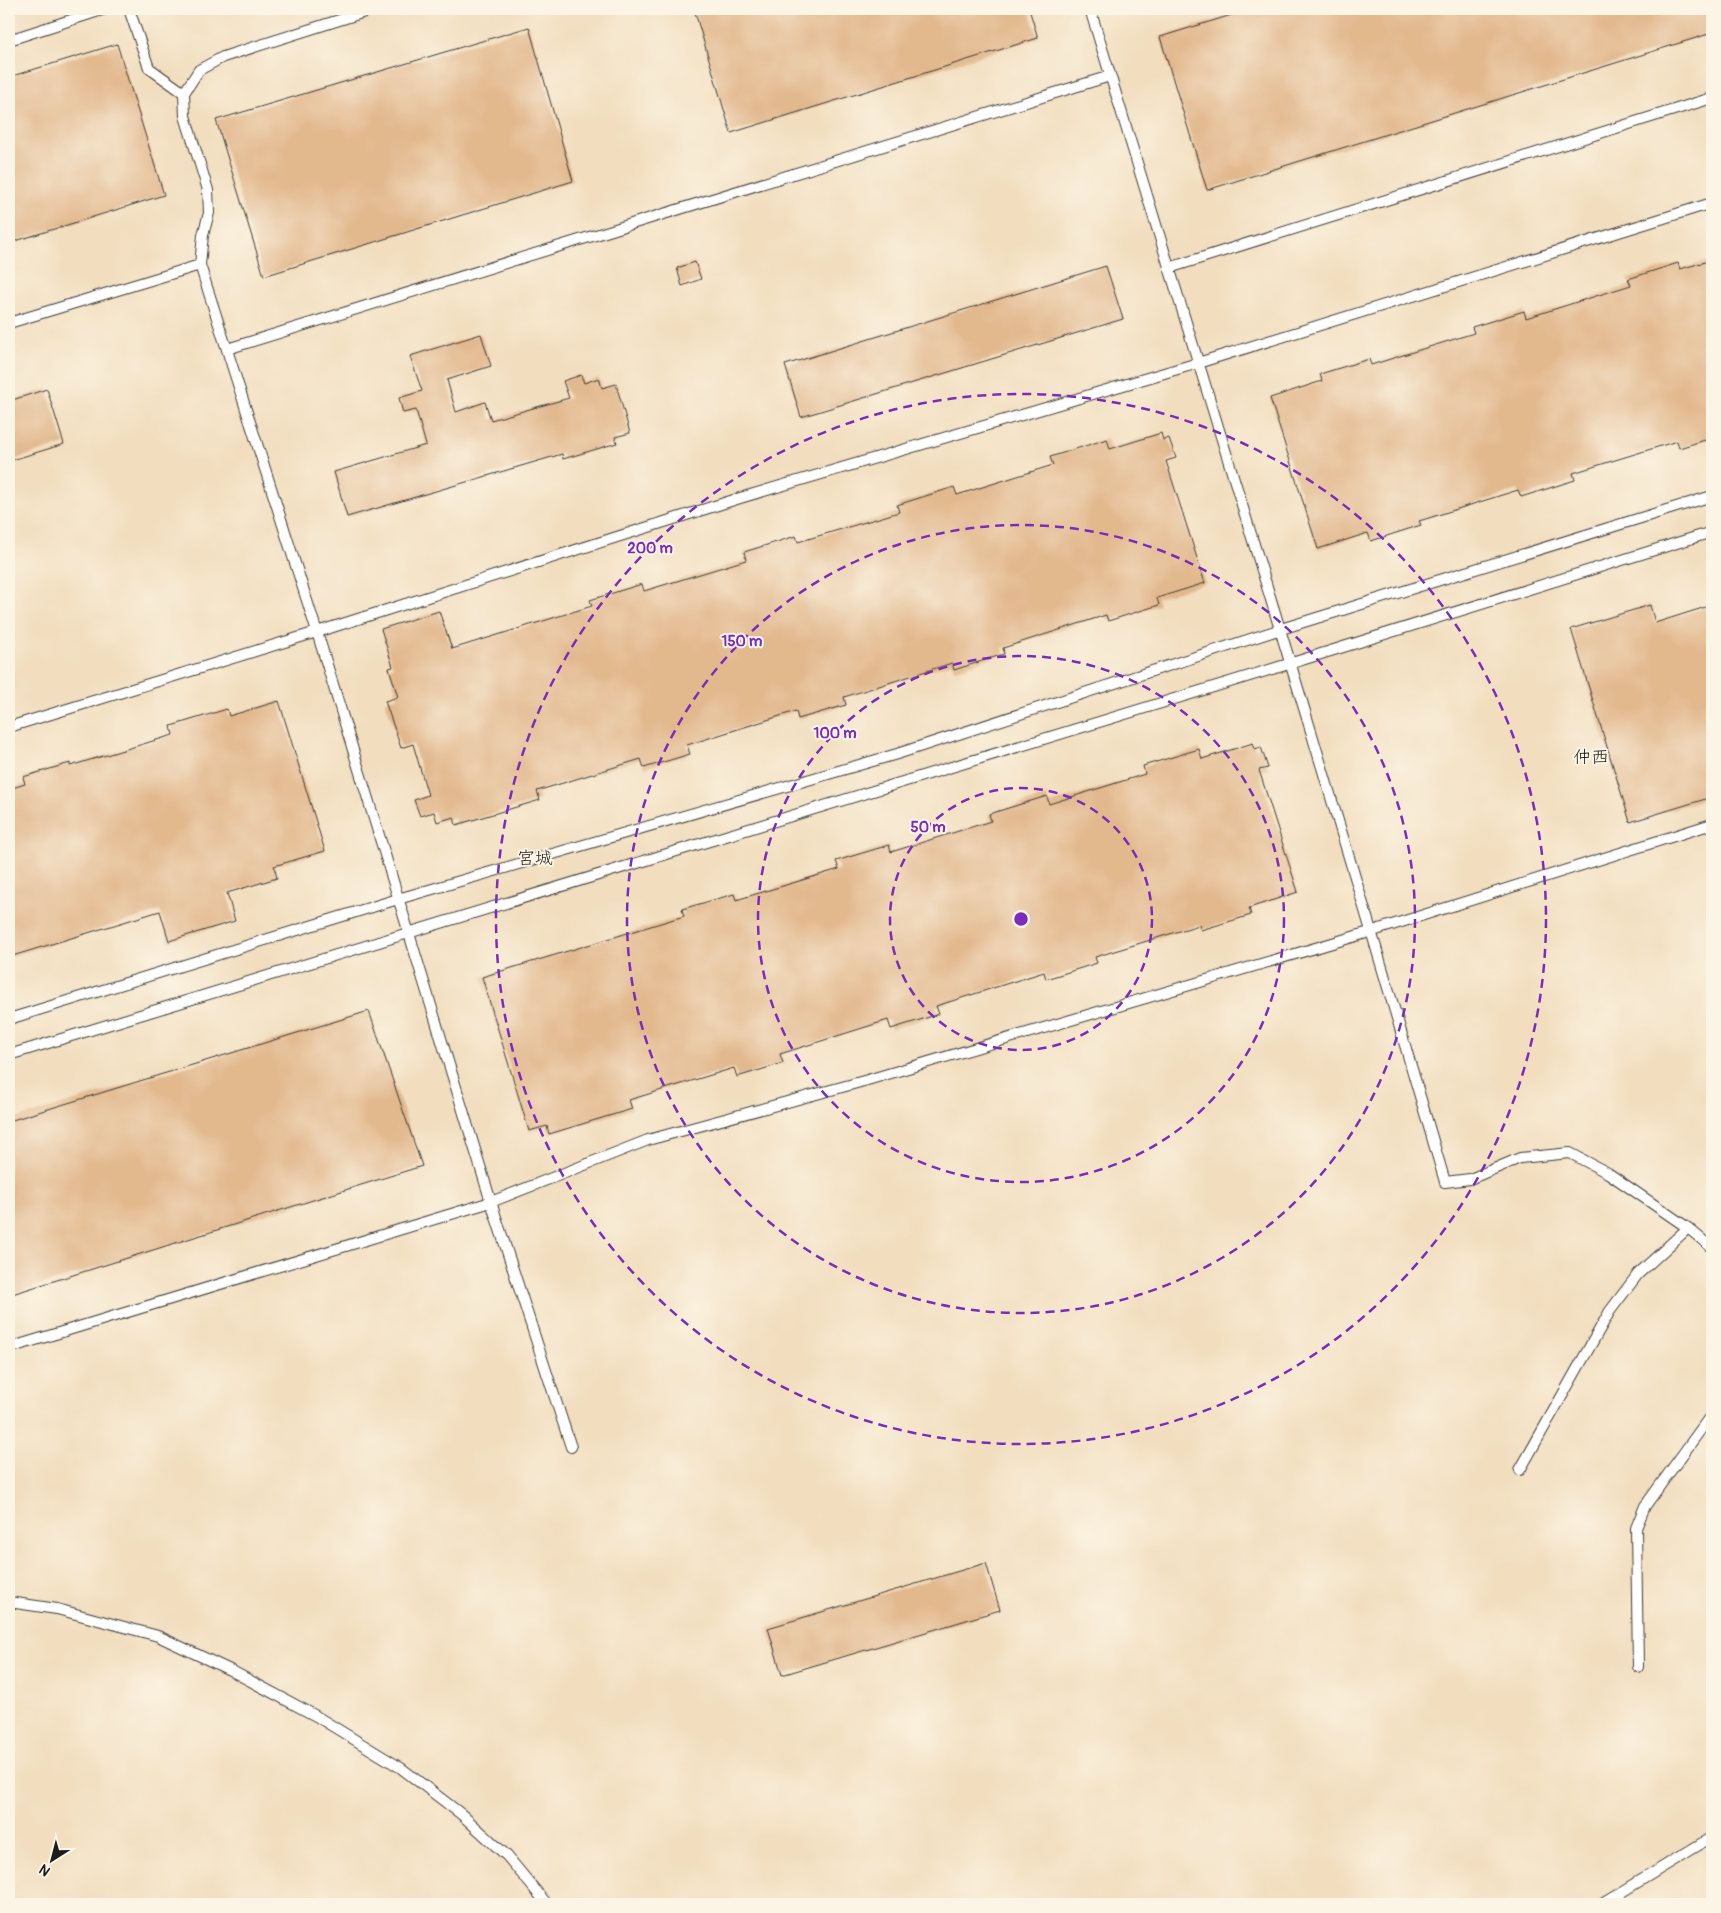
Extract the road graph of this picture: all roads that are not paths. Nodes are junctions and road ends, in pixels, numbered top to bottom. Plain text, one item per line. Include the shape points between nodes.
1 (105, 9) edge
2 (129, 9) edge
3 (374, 9) edge
4 (1090, 9) edge
5 (9, 40) edge
6 (1110, 76) junction
7 (184, 93) junction
8 (1712, 98) edge
9 (1712, 203) edge
10 (200, 265) junction
11 (1169, 268) junction
12 (9, 323) edge
13 (227, 348) junction
14 (1198, 363) junction
15 (1712, 496) edge
16 (1712, 532) edge
17 (1281, 629) junction
18 (317, 632) junction
19 (1292, 663) junction
20 (9, 727) edge
21 (1712, 824) edge
22 (398, 899) junction
23 (1372, 931) junction
24 (408, 932) junction
25 (9, 1019) edge
26 (9, 1055) edge
27 (491, 1202) junction
28 (1688, 1228) junction
29 (1712, 1248) edge
30 (9, 1348) edge
31 (1712, 1414) edge
32 (571, 1447) dead end
33 (1520, 1470) dead end
34 (9, 1602) edge
35 (1638, 1667) dead end
36 (1712, 1837) edge
37 (547, 1904) edge
38 (1602, 1904) edge

1 - 5 lane
2 - 7 lane via 149,68
3 - 7 lane via 223,57 199,70
4 - 6 lane
6 - 11 lane
6 - 13 lane
7 - 10 lane via 185,116 208,190 209,213
8 - 11 lane
9 - 14 lane
10 - 12 lane
10 - 13 lane
11 - 14 lane
13 - 18 lane
14 - 17 lane
14 - 18 lane via 740,498
15 - 17 lane
16 - 19 lane
17 - 19 lane
17 - 22 lane via 897,754
18 - 20 lane
18 - 22 lane
19 - 23 lane
19 - 24 lane
21 - 23 lane
22 - 24 lane
22 - 25 lane
23 - 27 lane via 864,1081 648,1140
23 - 28 lane via 1446,1182 1470,1179 1520,1158 1570,1153 1608,1173
24 - 26 lane
24 - 27 lane
27 - 30 lane
27 - 32 lane
28 - 29 lane
28 - 33 lane via 1638,1274 1610,1311
31 - 35 lane via 1645,1506 1636,1528
34 - 37 lane via 57,1609 158,1636 316,1716 401,1768 461,1814 507,1856
36 - 38 lane

